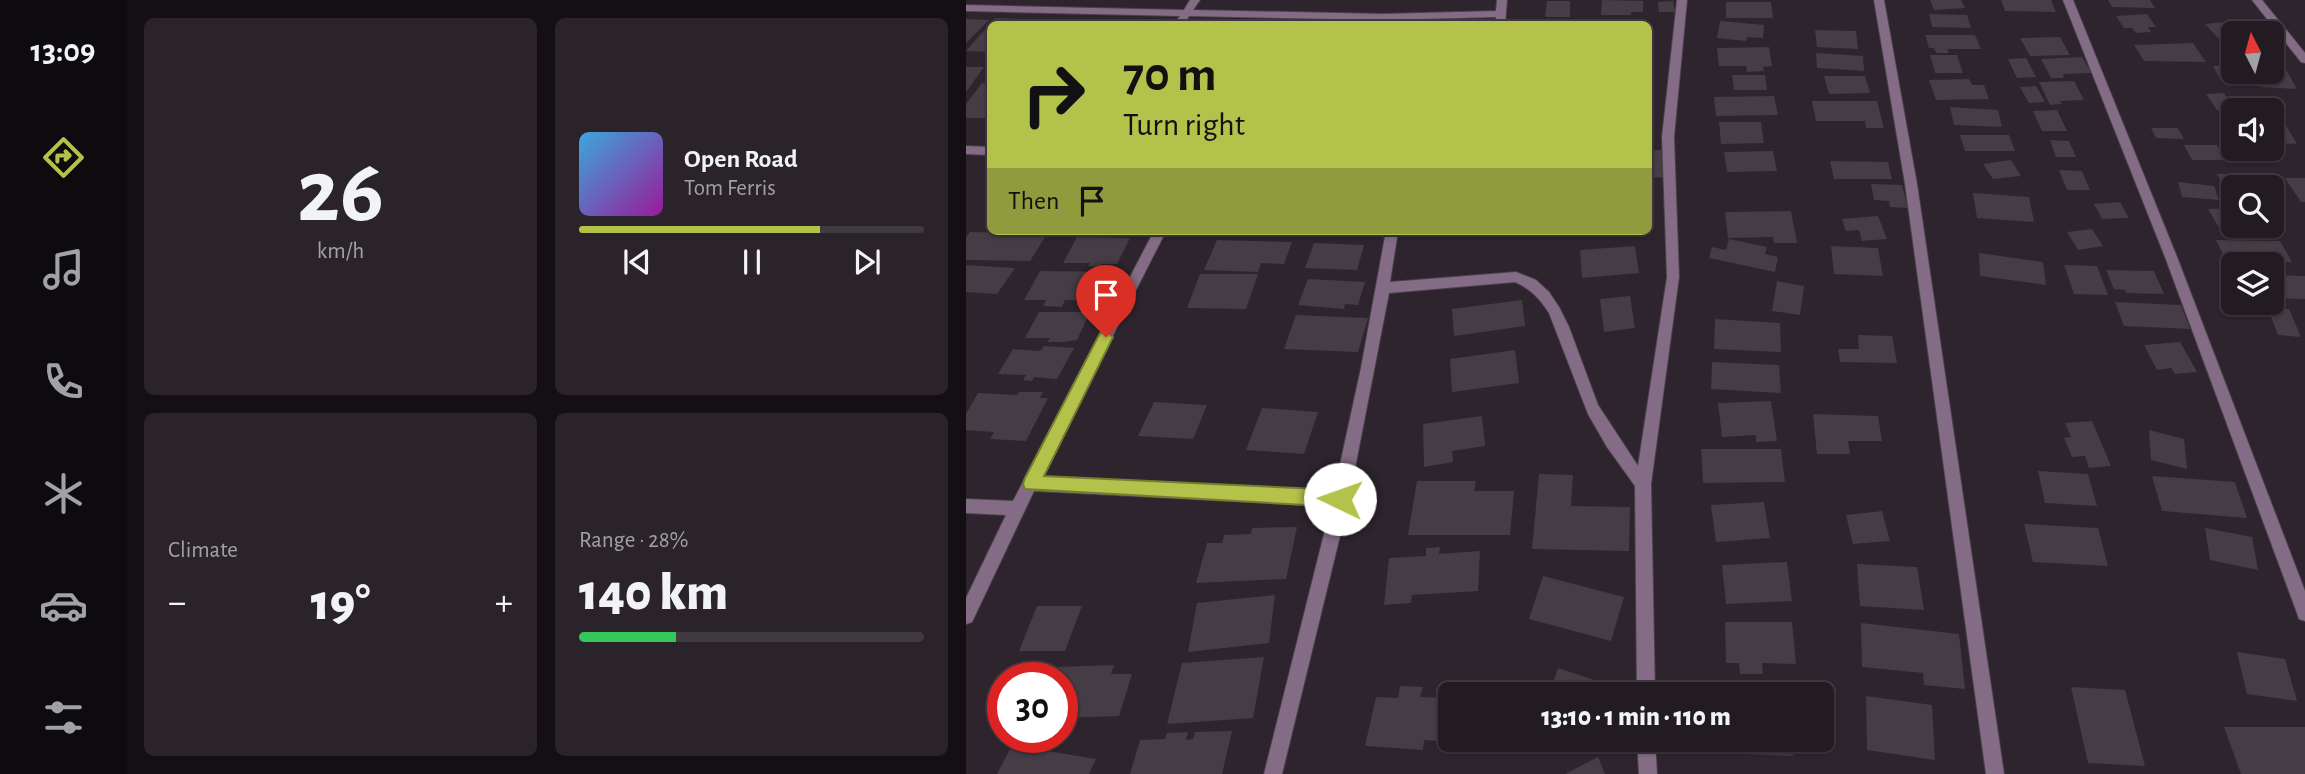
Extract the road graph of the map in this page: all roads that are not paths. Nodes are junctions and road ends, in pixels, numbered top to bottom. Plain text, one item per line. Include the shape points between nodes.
1 (1195, 0) edge
2 (1502, 0) edge
3 (1682, 0) edge
4 (1879, 0) edge
5 (2068, 0) edge
6 (2257, 0) edge
7 (966, 8) edge
8 (1186, 13) junction
9 (1500, 19) edge
10 (1181, 21) edge
11 (2305, 60) edge
12 (987, 151) edge
13 (967, 152) edge
14 (1158, 235) edge
15 (1391, 235) edge
16 (1383, 288) junction
17 (1031, 484) junction
18 (1643, 484) junction
19 (1340, 499) junction
20 (966, 506) edge
21 (1017, 508) junction
22 (2305, 613) edge
23 (966, 616) edge
24 (1646, 682) edge
25 (1647, 752) edge
26 (1273, 774) edge
27 (1648, 774) edge
28 (1996, 774) edge

1 - 8 street
2 - 9 street
3 - 18 street via 1668,137 1672,277
4 - 28 street via 1911,184
5 - 22 street
6 - 11 street
7 - 8 street
8 - 9 street
8 - 10 street
12 - 13 street
14 - 17 street
15 - 16 street
16 - 18 street via 1516,277 1533,283 1549,300 1586,397 1606,435
16 - 19 street
17 - 19 street
17 - 21 street
18 - 24 street
19 - 26 street
20 - 21 street
21 - 23 street
25 - 27 street

